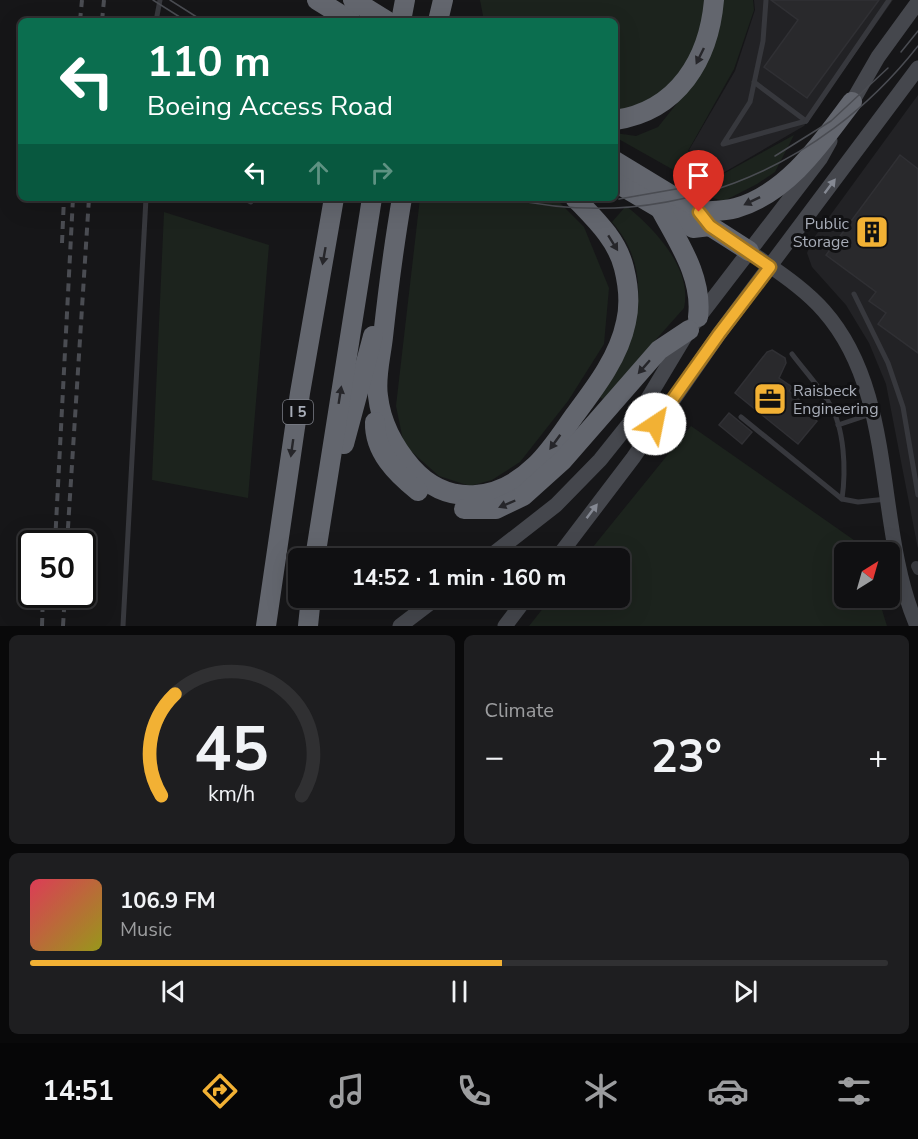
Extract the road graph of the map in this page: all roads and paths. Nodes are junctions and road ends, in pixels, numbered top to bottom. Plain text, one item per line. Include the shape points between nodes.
1 (160, 0) edge
2 (317, 0) edge
3 (353, 0) edge
4 (367, 0) edge
5 (405, 0) edge
6 (434, 0) edge
7 (443, 0) edge
8 (714, 0) edge
9 (766, 0) edge
10 (889, 0) edge
11 (918, 2) edge
12 (157, 18) edge
13 (346, 18) edge
14 (364, 18) edge
15 (382, 18) edge
16 (402, 18) edge
17 (431, 18) edge
18 (439, 18) edge
19 (918, 68) edge
20 (754, 82) junction
21 (852, 102) junction
22 (618, 119) edge
23 (806, 121) junction
24 (618, 162) edge
25 (618, 184) edge
26 (146, 201) edge
27 (333, 201) edge
28 (372, 201) edge
29 (402, 201) edge
30 (578, 201) edge
31 (660, 208) junction
32 (705, 219) junction
33 (749, 251) junction
34 (392, 261) junction
35 (770, 267) junction
36 (854, 294) dead end
37 (694, 323) junction
38 (792, 354) dead end
39 (377, 394) junction
40 (872, 414) junction
41 (741, 417) dead end
42 (838, 425) junction
43 (918, 495) edge
44 (842, 499) junction
45 (887, 499) junction
46 (318, 536) junction
47 (316, 548) edge
48 (501, 548) edge
49 (565, 548) edge
50 (310, 608) edge
51 (424, 608) edge
52 (519, 608) edge
53 (123, 626) edge
54 (266, 626) edge
55 (308, 626) edge
56 (400, 626) edge
57 (505, 626) edge
58 (917, 626) edge

1 - 12 lane
2 - 13 highway
3 - 15 highway, bridge
4 - 14 highway
5 - 16 highway
6 - 17 highway
7 - 18 highway
8 -> 22 highway via 707,42 682,85 658,106
9 - 20 lane
10 - 23 lane
11 - 21 main road via 878,57
35 -> 19 main road
20 - 23 lane
20 - 23 lane via 750,102 723,144
21 -> 32 highway via 815,150 766,194
21 - 33 main road via 820,159
24 - 32 highway
25 - 31 highway
26 - 53 lane
27 -> 54 highway, I 5
46 -> 28 highway, I 5
29 - 34 highway
30 -> 39 highway via 603,228 619,254 627,283 627,320 606,369 535,466 513,484 486,496 448,493 418,475 394,445
31 - 32 highway via 693,228
31 - 37 highway via 691,266 699,298
32 - 33 highway
33 - 35 main road
33 - 37 main road
34 - 39 highway
34 - 46 highway
35 - 40 main road via 806,293 837,329 859,367
49 -> 35 main road
36 - 43 lane via 888,363 903,407
37 -> 39 highway via 659,350 544,478 523,496 496,508 449,506 407,482 393,468 379,443 375,426
37 - 48 main road via 644,405 600,460 555,505
38 - 42 lane via 830,404
40 - 42 lane
40 - 45 main road
41 - 44 lane
42 - 44 lane via 845,479
44 - 45 lane
45 - 58 main road via 902,588
46 - 47 highway, I 5
50 - 55 highway
51 - 56 main road
52 - 57 main road

